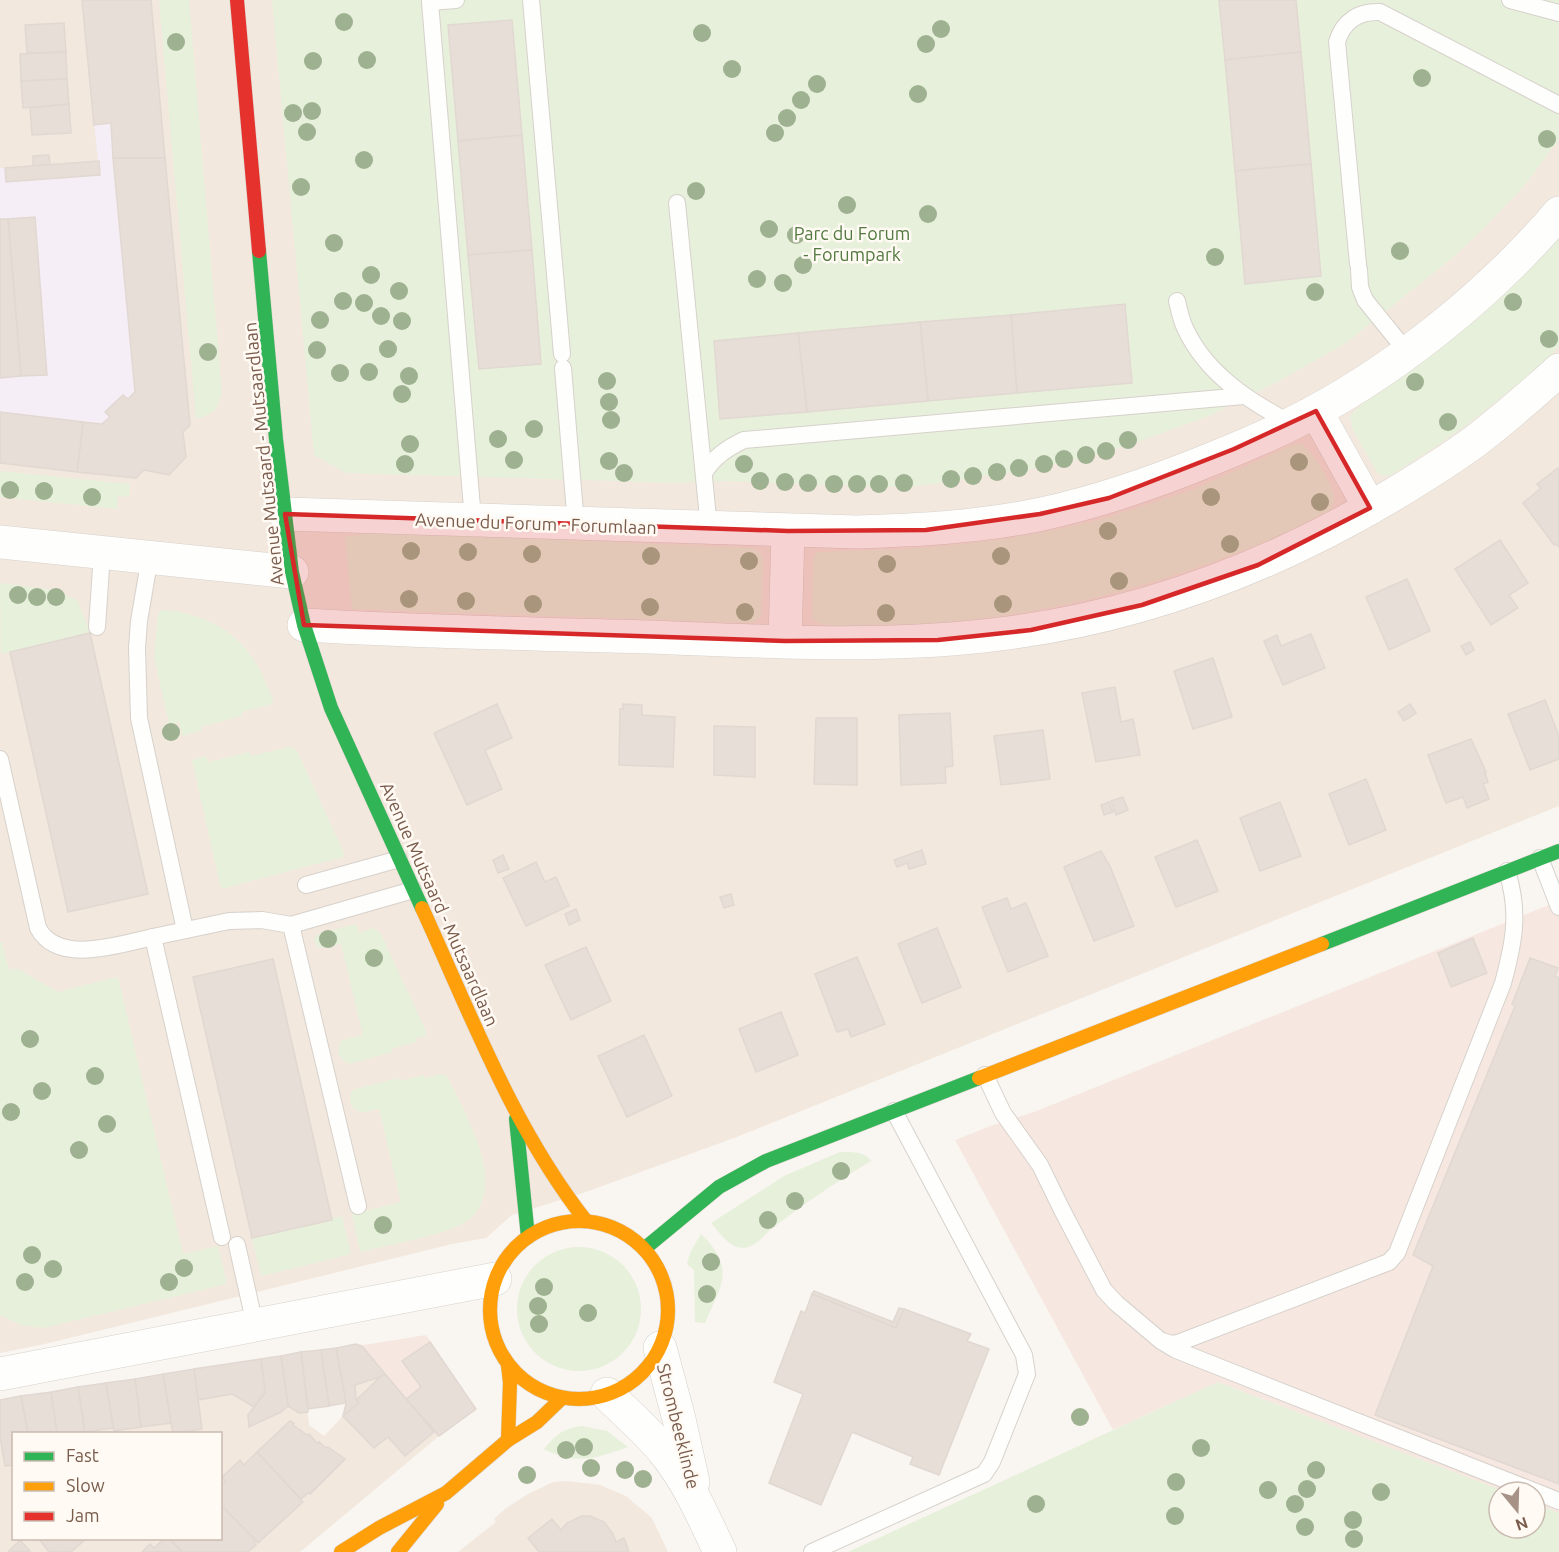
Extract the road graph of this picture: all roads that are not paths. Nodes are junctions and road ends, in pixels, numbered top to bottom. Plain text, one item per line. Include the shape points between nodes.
1 (237, 0) edge
2 (456, 0) edge
3 (531, 0) edge
4 (1520, 2) edge
5 (1370, 6) edge
6 (1559, 13) edge
7 (1559, 105) edge
8 (677, 203) dead end
9 (1559, 213) edge
10 (1177, 301) dead end
11 (1407, 352) junction
12 (1559, 370) edge
13 (1244, 396) junction
14 (1304, 418) junction
15 (704, 473) junction
16 (1370, 508) junction
17 (285, 514) junction
18 (472, 520) junction
19 (576, 525) junction
20 (709, 528) junction
21 (788, 531) junction
22 (0, 543) edge
23 (102, 553) junction
24 (150, 557) junction
25 (292, 572) junction
26 (304, 626) junction
27 (97, 627) dead end
28 (786, 641) junction
29 (0, 759) edge
30 (1559, 851) edge
31 (1540, 858) junction
32 (399, 859) junction
33 (1507, 871) junction
34 (306, 885) dead end
35 (413, 890) junction
36 (1559, 906) edge
37 (291, 925) junction
38 (185, 930) junction
39 (153, 937) junction
40 (985, 1075) junction
41 (515, 1111) junction
42 (894, 1111) junction
43 (358, 1206) dead end
44 (586, 1221) junction
45 (528, 1237) junction
46 (644, 1249) junction
47 (495, 1279) junction
48 (255, 1325) junction
49 (1161, 1341) junction
50 (660, 1348) junction
51 (508, 1365) junction
52 (0, 1374) edge
53 (607, 1394) junction
54 (562, 1398) junction
55 (508, 1440) junction
56 (446, 1493) junction
57 (1559, 1501) edge
58 (698, 1504) junction
59 (422, 1522) junction
60 (341, 1552) edge
61 (366, 1552) edge
62 (399, 1552) edge
63 (720, 1552) edge
64 (813, 1552) edge

1 - 17 main road, Avenue Mutsaard - Mutsaardlaan
2 - 18 lane via 430,2
3 - 19 lane
4 - 6 lane
5 - 7 lane
5 - 11 lane via 1349,21 1337,42 1360,287 1365,300
8 - 15 lane
9 - 11 street, Avenue du Forum - Forumlaan via 1532,245 1481,293
10 - 13 lane via 1184,326 1199,353
11 - 14 street, Avenue du Forum - Forumlaan
12 - 16 street via 1477,440
13 - 14 lane
13 - 15 lane via 744,440 720,453
14 - 16 street
14 - 21 street, Avenue du Forum - Forumlaan via 1170,477 1109,498 1041,514 926,530
15 - 20 lane
16 - 28 street via 1247,569 1152,602 1083,620 938,640
17 - 18 street, Avenue du Forum - Forumlaan
17 - 25 main road, Avenue Mutsaard - Mutsaardlaan
18 - 19 street, Avenue du Forum - Forumlaan
19 - 20 street, Avenue du Forum - Forumlaan
20 - 21 street, Avenue du Forum - Forumlaan
21 - 28 street
22 - 23 street
23 - 24 street
23 - 27 lane
24 - 25 street
24 - 38 lane via 137,648 139,718
25 - 26 main road, Avenue Mutsaard - Mutsaardlaan
26 - 28 street
26 - 32 main road, Avenue Mutsaard - Mutsaardlaan via 331,708
29 - 39 lane via 43,936 52,944 75,950
30 - 31 main road
31 - 33 main road
31 - 36 lane
32 - 34 lane
32 - 35 main road, Avenue Mutsaard - Mutsaardlaan
33 - 40 main road
33 - 49 lane via 1516,919 1503,983 1398,1253 1389,1262 1178,1342
35 - 37 lane
35 - 41 main road, Avenue Mutsaard - Mutsaardlaan
37 - 38 lane via 245,920
37 - 43 lane
38 - 39 lane
39 - 48 lane via 229,1241
40 - 42 main road
40 - 49 lane via 1003,1113 1040,1165 1104,1290
41 - 44 main road, Avenue Mutsaard - Mutsaardlaan
41 - 45 main road, Avenue Mutsaard - Mutsaardlaan
42 - 46 main road via 751,1169 689,1209
42 - 64 lane via 1024,1355 1027,1374 984,1474
44 - 45 main road via 566,1222
44 - 46 main road via 627,1235
45 - 47 main road via 509,1255
46 - 50 main road via 665,1286 668,1307
47 - 48 street
47 - 51 main road via 489,1308 491,1328
48 - 52 street
49 - 57 lane
50 - 53 main road via 629,1384
50 - 58 street, Strombeeklinde
51 - 54 main road via 523,1380
51 - 55 main road
53 - 54 main road via 585,1399
53 - 58 street, Strombeeklinde via 666,1454
54 - 55 main road via 537,1422
55 - 56 main road
56 - 59 main road
56 - 60 main road
58 - 63 street, Strombeeklinde
59 - 61 lane
59 - 62 main road

